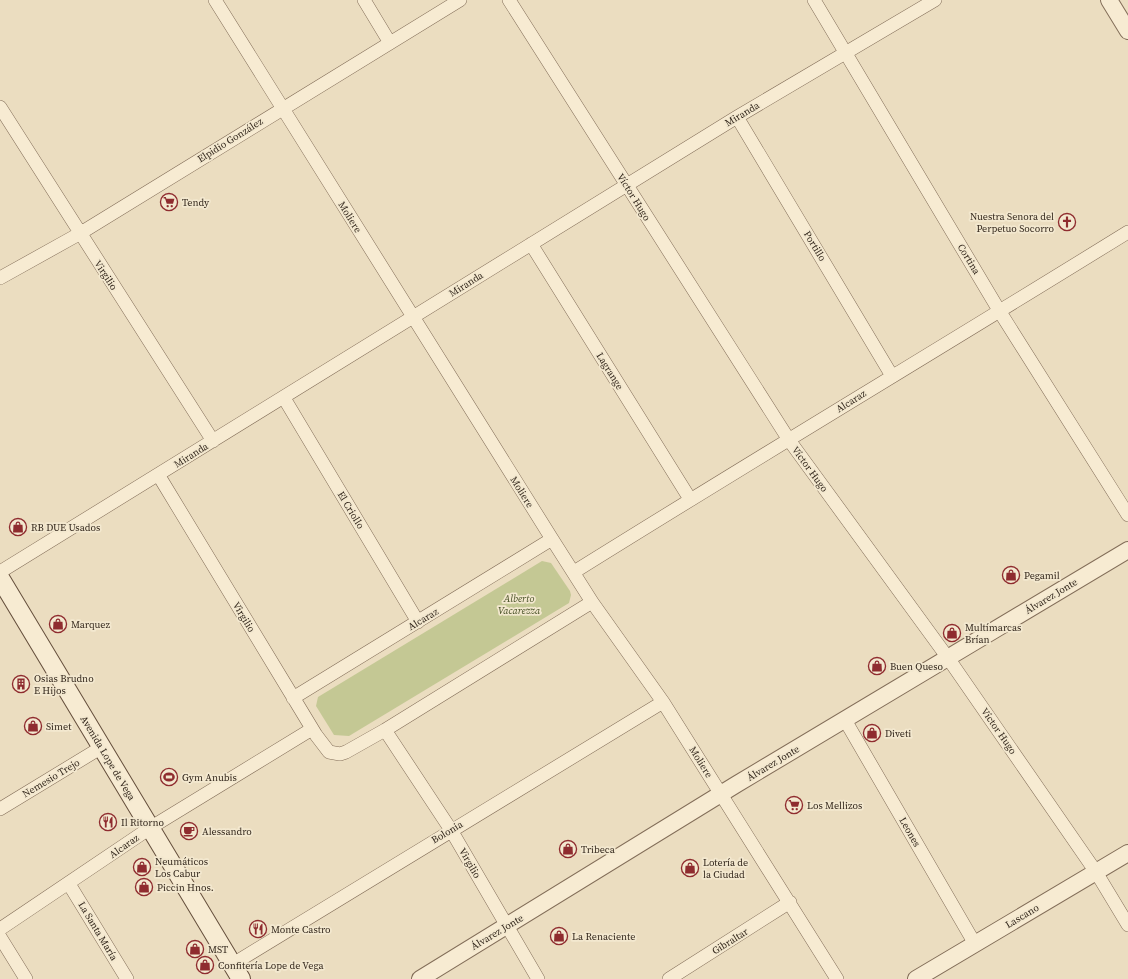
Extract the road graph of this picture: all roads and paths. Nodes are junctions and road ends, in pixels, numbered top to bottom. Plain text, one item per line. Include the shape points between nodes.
1 (215, 0) edge
2 (364, 0) edge
3 (460, 0) edge
4 (509, 0) edge
5 (814, 0) edge
6 (935, 0) edge
7 (1109, 0) edge
8 (1128, 31) edge
9 (390, 43) junction
10 (846, 54) junction
11 (0, 107) edge
12 (282, 108) junction
13 (737, 117) junction
14 (627, 186) junction
15 (1128, 232) edge
16 (79, 234) junction
17 (530, 244) junction
18 (0, 278) edge
19 (1000, 312) junction
20 (412, 318) junction
21 (892, 376) junction
22 (284, 398) junction
23 (789, 440) junction
24 (213, 441) junction
25 (159, 476) junction
26 (690, 499) junction
27 (1128, 516) edge
28 (552, 539) junction
29 (1128, 550) edge
30 (0, 572) edge
31 (574, 572) junction
32 (0, 578) edge
33 (592, 602) junction
34 (418, 622) junction
35 (948, 658) junction
36 (293, 698) junction
37 (663, 702) junction
38 (845, 720) junction
39 (312, 729) junction
40 (385, 730) junction
41 (102, 747) junction
42 (721, 794) junction
43 (0, 809) edge
44 (150, 828) junction
45 (451, 830) junction
46 (1128, 853) edge
47 (1096, 872) junction
48 (69, 884) junction
49 (790, 902) junction
50 (1128, 925) edge
51 (507, 927) junction
52 (0, 929) edge
53 (0, 937) edge
54 (975, 944) junction
55 (237, 972) edge
56 (26, 979) edge
57 (127, 979) edge
58 (420, 979) edge
59 (538, 979) edge
60 (669, 979) edge
61 (837, 979) edge
62 (916, 979) edge

1 - 12 street, Moliere
2 - 9 street
3 - 9 street, Elpidio González
4 - 14 street, Víctor Hugo
5 - 10 street, Cortina
6 - 10 street, Miranda
7 - 8 street
9 - 12 street, Elpidio González
10 - 13 street, Miranda
10 - 19 street, Cortina
11 - 16 street, Virgilio
12 - 16 street, Elpidio González
12 - 20 street, Moliere
13 - 14 street, Miranda
13 - 21 street, Portillo
14 - 17 street, Miranda
14 - 23 street, Víctor Hugo
15 - 19 street, Alcaraz
16 - 18 street, Elpidio González
16 - 24 street, Virgilio
17 - 20 street, Miranda
17 - 26 street, Lagrange
19 - 21 street, Alcaraz
19 - 27 street, Cortina
20 - 22 street, Miranda
20 - 28 street, Moliere
21 - 23 street, Alcaraz
22 - 24 street, Miranda
22 - 34 street, El Criollo
23 - 26 street, Alcaraz
23 - 35 street, Víctor Hugo
24 - 25 street, Miranda
25 - 30 street, Miranda
25 - 36 street, Virgilio
26 - 31 street, Alcaraz
28 - 31 street, Moliere
28 - 34 street, Alcaraz
29 - 35 street, Álvarez Jonte
31 - 33 street, Moliere
32 - 41 main road, Avenida Lope de Vega
33 - 37 street, Moliere
33 - 40 street
34 - 36 street, Alcaraz
35 - 38 street, Álvarez Jonte
35 - 47 street, Víctor Hugo
36 - 39 street, Virgilio
37 - 42 street, Moliere
37 - 45 street, Bolonia
38 - 42 street, Álvarez Jonte
38 - 54 street, Leones
39 - 40 street, Virgilio via 325,749 333,753 346,752
39 - 44 street, Alcaraz
40 - 45 street, Virgilio
41 - 43 street, Nemesio Trejo
41 - 44 main road, Avenida Lope de Vega
42 - 49 street, Moliere
42 - 51 street, Álvarez Jonte
44 - 48 street, Alcaraz
44 - 55 main road, Avenida Lope de Vega
45 - 51 street, Virgilio
45 - 55 street, Bolonia
46 - 47 street, Lascano
47 - 50 street, Víctor Hugo
47 - 54 street, Lascano
48 - 52 street, Alcaraz
48 - 57 street, La Santa María
49 - 60 street, Gibraltar
49 - 61 street, Moliere
51 - 58 street, Álvarez Jonte
51 - 59 street, Virgilio
53 - 56 street
54 - 62 street, Lascano

